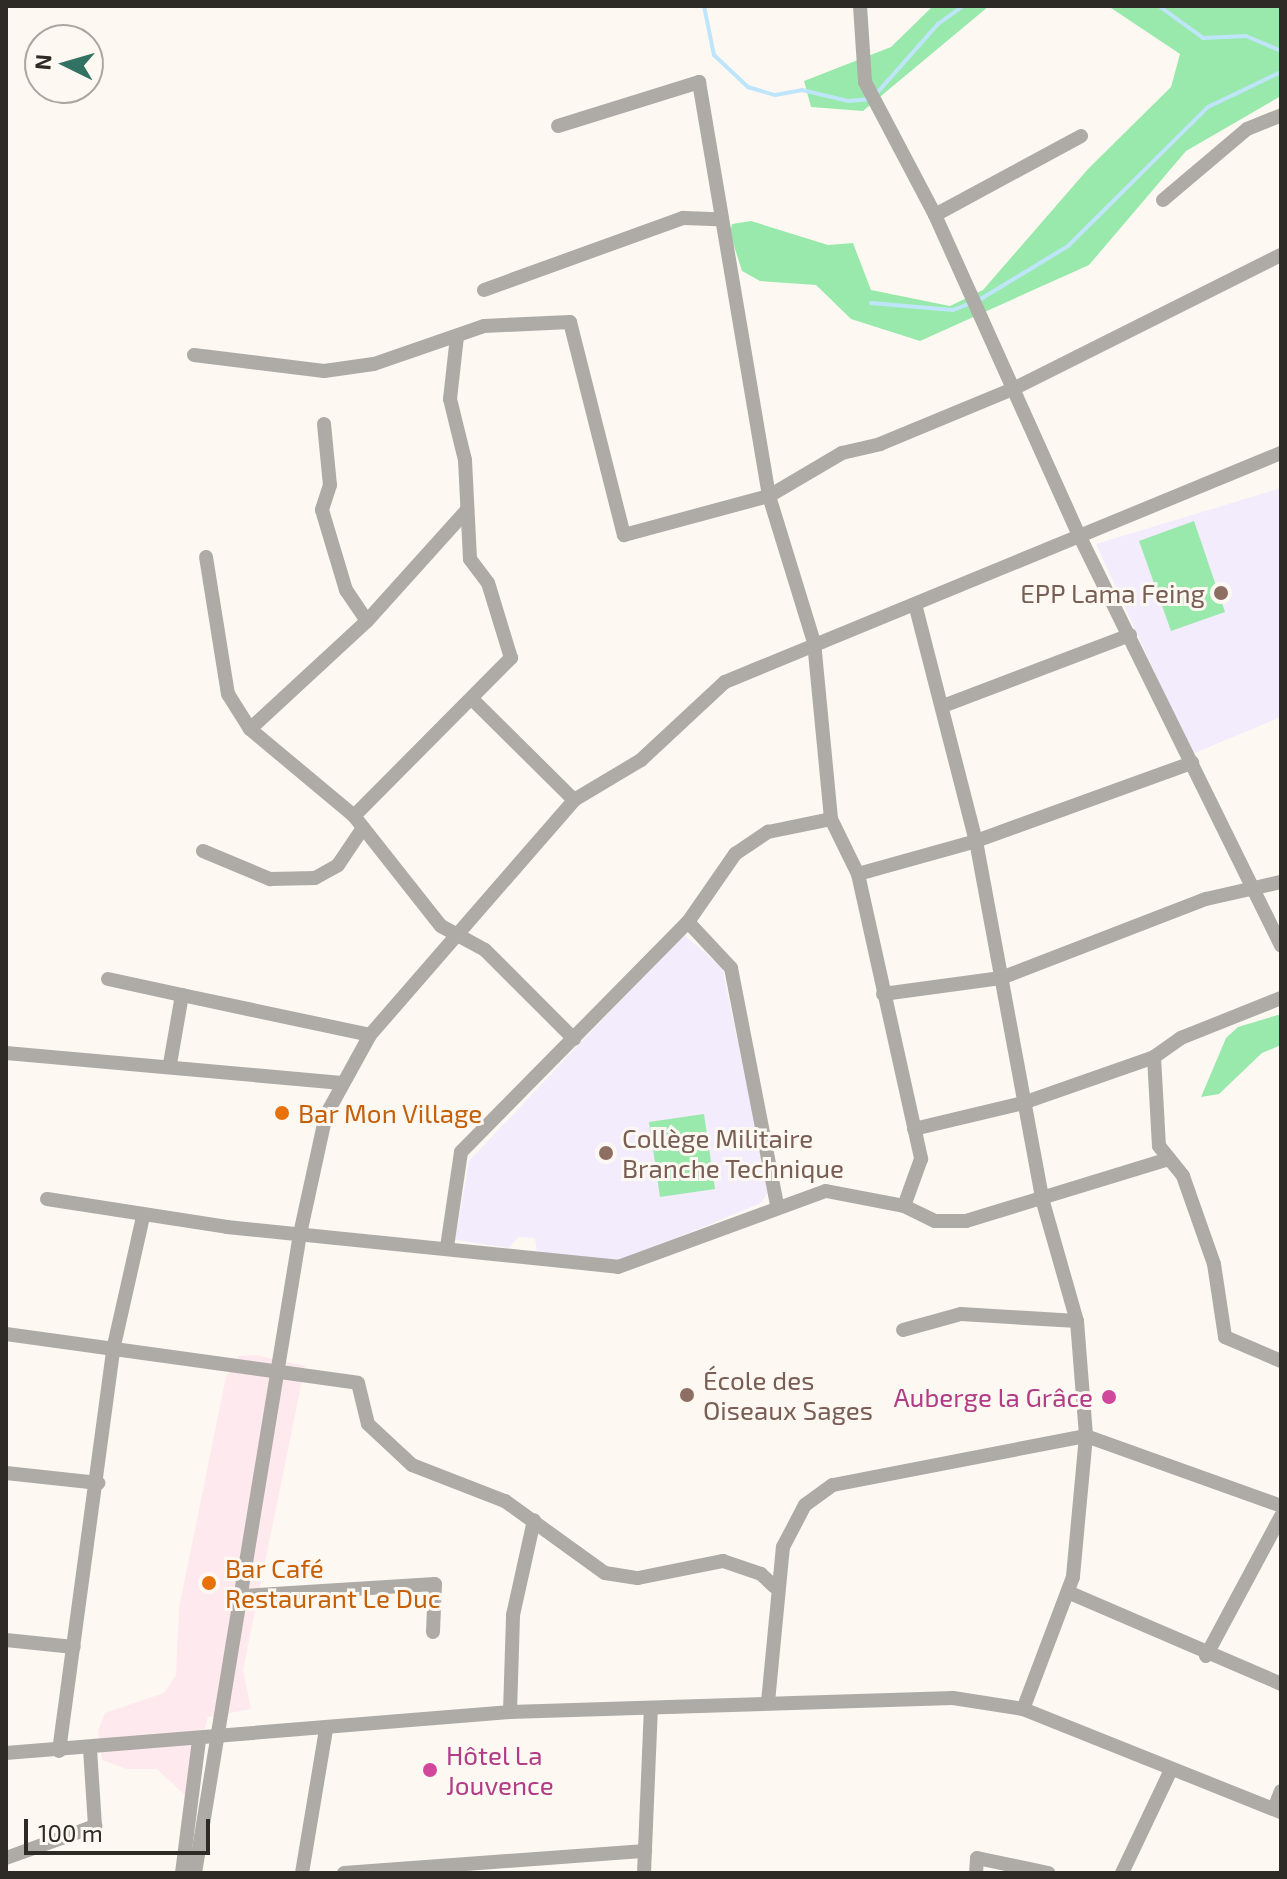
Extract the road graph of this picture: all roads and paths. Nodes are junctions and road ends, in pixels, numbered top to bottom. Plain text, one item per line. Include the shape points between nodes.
1 (860, 6) edge
2 (1281, 115) edge
3 (558, 126) dead end
4 (1081, 136) dead end
5 (1163, 200) dead end
6 (935, 215) junction
7 (719, 219) junction
8 (1281, 255) edge
9 (484, 290) dead end
10 (457, 337) junction
11 (194, 355) dead end
12 (1015, 388) junction
13 (324, 424) dead end
14 (1281, 453) edge
15 (769, 496) junction
16 (467, 510) junction
17 (1078, 533) junction
18 (206, 557) dead end
19 (915, 604) junction
20 (367, 621) junction
21 (1130, 635) junction
22 (814, 642) junction
23 (474, 701) junction
24 (943, 706) junction
25 (250, 729) junction
26 (1192, 763) junction
27 (574, 800) junction
28 (831, 819) junction
29 (358, 822) junction
30 (976, 841) junction
31 (203, 851) dead end
32 (858, 874) junction
33 (1281, 882) edge
34 (1252, 890) junction
35 (688, 922) junction
36 (459, 937) junction
37 (1281, 946) edge
38 (1001, 978) junction
39 (108, 979) dead end
40 (883, 994) junction
41 (182, 995) junction
42 (1281, 998) edge
43 (370, 1035) junction
44 (574, 1039) junction
45 (6, 1053) edge
46 (1154, 1057) junction
47 (170, 1064) junction
48 (342, 1083) junction
49 (1023, 1103) junction
50 (914, 1129) junction
51 (1169, 1159) junction
52 (47, 1199) dead end
53 (1043, 1202) junction
54 (777, 1205) junction
55 (904, 1206) junction
56 (143, 1217) junction
57 (300, 1234) junction
58 (447, 1247) junction
59 (1077, 1321) junction
60 (903, 1330) dead end
61 (6, 1334) edge
62 (113, 1350) junction
63 (1281, 1361) edge
64 (276, 1367) junction
65 (1086, 1436) junction
66 (6, 1473) edge
67 (98, 1483) junction
68 (1281, 1506) edge
69 (1281, 1516) edge
70 (534, 1520) junction
71 (774, 1586) junction
72 (1070, 1593) junction
73 (243, 1596) junction
74 (433, 1632) dead end
75 (6, 1640) edge
76 (74, 1647) junction
77 (1206, 1656) junction
78 (1281, 1684) edge
79 (768, 1702) junction
80 (651, 1708) junction
81 (1023, 1709) junction
82 (510, 1712) junction
83 (326, 1730) junction
84 (199, 1741) junction
85 (216, 1741) junction
86 (90, 1749) junction
87 (59, 1751) junction
88 (6, 1753) edge
89 (1170, 1772) junction
90 (1281, 1791) edge
91 (1278, 1810) edge
92 (645, 1851) junction
93 (6, 1858) edge
94 (182, 1873) edge
95 (195, 1873) edge
96 (302, 1873) edge
97 (344, 1873) edge
98 (644, 1873) edge
99 (976, 1873) edge
100 (1048, 1873) edge
101 (1122, 1873) edge

1 - 6 street via 865,82
2 - 5 street via 1247,129
3 - 7 street via 699,82
4 - 6 street
6 - 12 street
7 - 9 street via 683,218
7 - 15 street
8 - 12 street
10 - 11 street via 374,364 324,371
10 - 15 street via 484,326 570,322 624,535 709,507
10 - 16 street via 450,399
12 - 15 street via 880,444 842,453
12 - 17 street
13 - 20 street via 330,485 322,510 346,590
14 - 17 street
15 - 22 street
16 - 20 street
16 - 23 street via 470,559 488,583 511,658
17 - 19 street
17 - 21 street
18 - 25 street via 228,694
19 - 22 street
19 - 24 street
20 - 25 street
21 - 24 street
21 - 26 street
22 - 27 street via 725,682 641,760
22 - 28 street
23 - 27 street
23 - 29 street
24 - 30 street
25 - 29 street
26 - 30 street
26 - 34 street
27 - 36 street
28 - 32 street
28 - 35 street via 768,832 735,854
29 - 31 street via 338,865 315,878 270,879
29 - 36 street via 441,926
30 - 32 street
30 - 38 street
32 - 40 street
33 - 34 street
34 - 37 street
34 - 38 street via 1206,899
35 - 44 street
35 - 54 street via 731,968
36 - 43 street
36 - 44 street via 485,950
38 - 40 street
38 - 49 street
39 - 41 street
40 - 50 street
41 - 43 street
41 - 47 street
42 - 46 street via 1181,1038
43 - 48 street
44 - 58 street via 461,1152
45 - 47 street
46 - 49 street
46 - 51 street via 1159,1146
47 - 48 street
48 - 57 street via 326,1115
49 - 50 street
49 - 53 street
50 - 55 street via 921,1159
51 - 53 street
51 - 63 street via 1183,1176 1217,1272 1225,1337
52 - 56 street
53 - 55 street via 966,1221 935,1221
53 - 59 street
54 - 55 street via 826,1191
54 - 58 street via 618,1267
56 - 57 street
56 - 62 street
57 - 58 street
57 - 64 street
59 - 60 street via 961,1314
59 - 65 street
61 - 62 street
62 - 64 street
62 - 67 street
64 - 70 street via 358,1383 368,1424 412,1465 505,1501
64 - 73 street
65 - 68 street
65 - 71 street via 833,1485 805,1505 783,1547
65 - 72 street
66 - 67 street
67 - 76 street
69 - 77 street
70 - 71 street via 605,1573 638,1578 723,1561 761,1574
70 - 82 street via 513,1615
71 - 79 street
72 - 77 street
72 - 81 street
73 - 74 street via 435,1584
73 - 85 street
75 - 76 street
76 - 87 street
77 - 78 street
79 - 80 street
79 - 81 street via 953,1698
80 - 82 street
80 - 92 street
81 - 89 street
82 - 83 street
83 - 85 street
83 - 96 street
84 - 85 street
84 - 86 street
84 - 94 street
85 - 95 street
86 - 87 street
86 - 93 street via 95,1826
87 - 88 street
89 - 91 street
89 - 101 street
90 - 91 street
92 - 97 street
92 - 98 street
99 - 100 street via 977,1858

